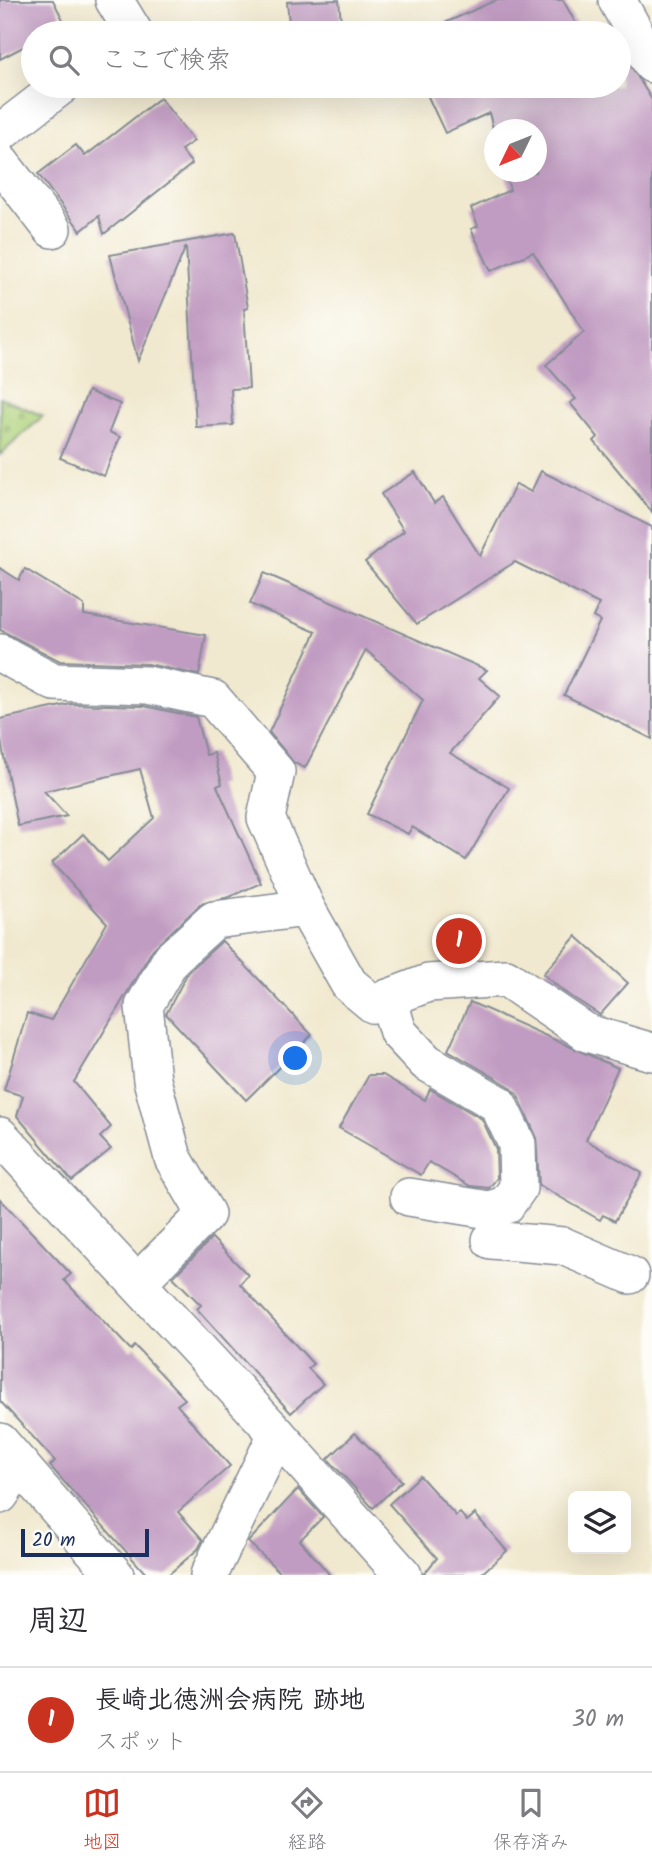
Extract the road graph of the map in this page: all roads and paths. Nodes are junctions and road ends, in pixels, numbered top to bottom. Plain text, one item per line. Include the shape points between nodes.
1 (114, 0) edge
2 (617, 0) edge
3 (127, 21) edge
4 (628, 21) edge
5 (631, 26) edge
6 (652, 64) edge
7 (45, 98) edge
8 (0, 133) edge
9 (0, 162) edge
10 (52, 229) dead end
11 (0, 653) edge
12 (306, 908) junction
13 (388, 998) junction
14 (652, 1052) edge
15 (0, 1136) edge
16 (409, 1197) dead end
17 (491, 1240) dead end
18 (645, 1268) edge
19 (138, 1282) junction
20 (277, 1434) junction
21 (7, 1467) edge
22 (115, 1575) edge
23 (209, 1575) edge
24 (403, 1575) edge

1 - 3 street
2 - 4 street
5 - 6 street
7 - 8 street
9 - 10 street
11 - 12 street via 54,681 147,685 213,699 276,772 266,818
12 - 13 street via 349,984 373,1004
12 - 19 street via 214,920 171,959 144,1006 152,1080 173,1158 206,1214
13 - 14 street via 428,983 506,978 587,1033
13 - 16 street via 398,1032 426,1062 498,1104 517,1144 518,1188 506,1205 489,1210
15 - 19 street
17 - 18 street via 563,1246
19 - 20 street
20 - 23 street
20 - 24 street
21 - 22 street

